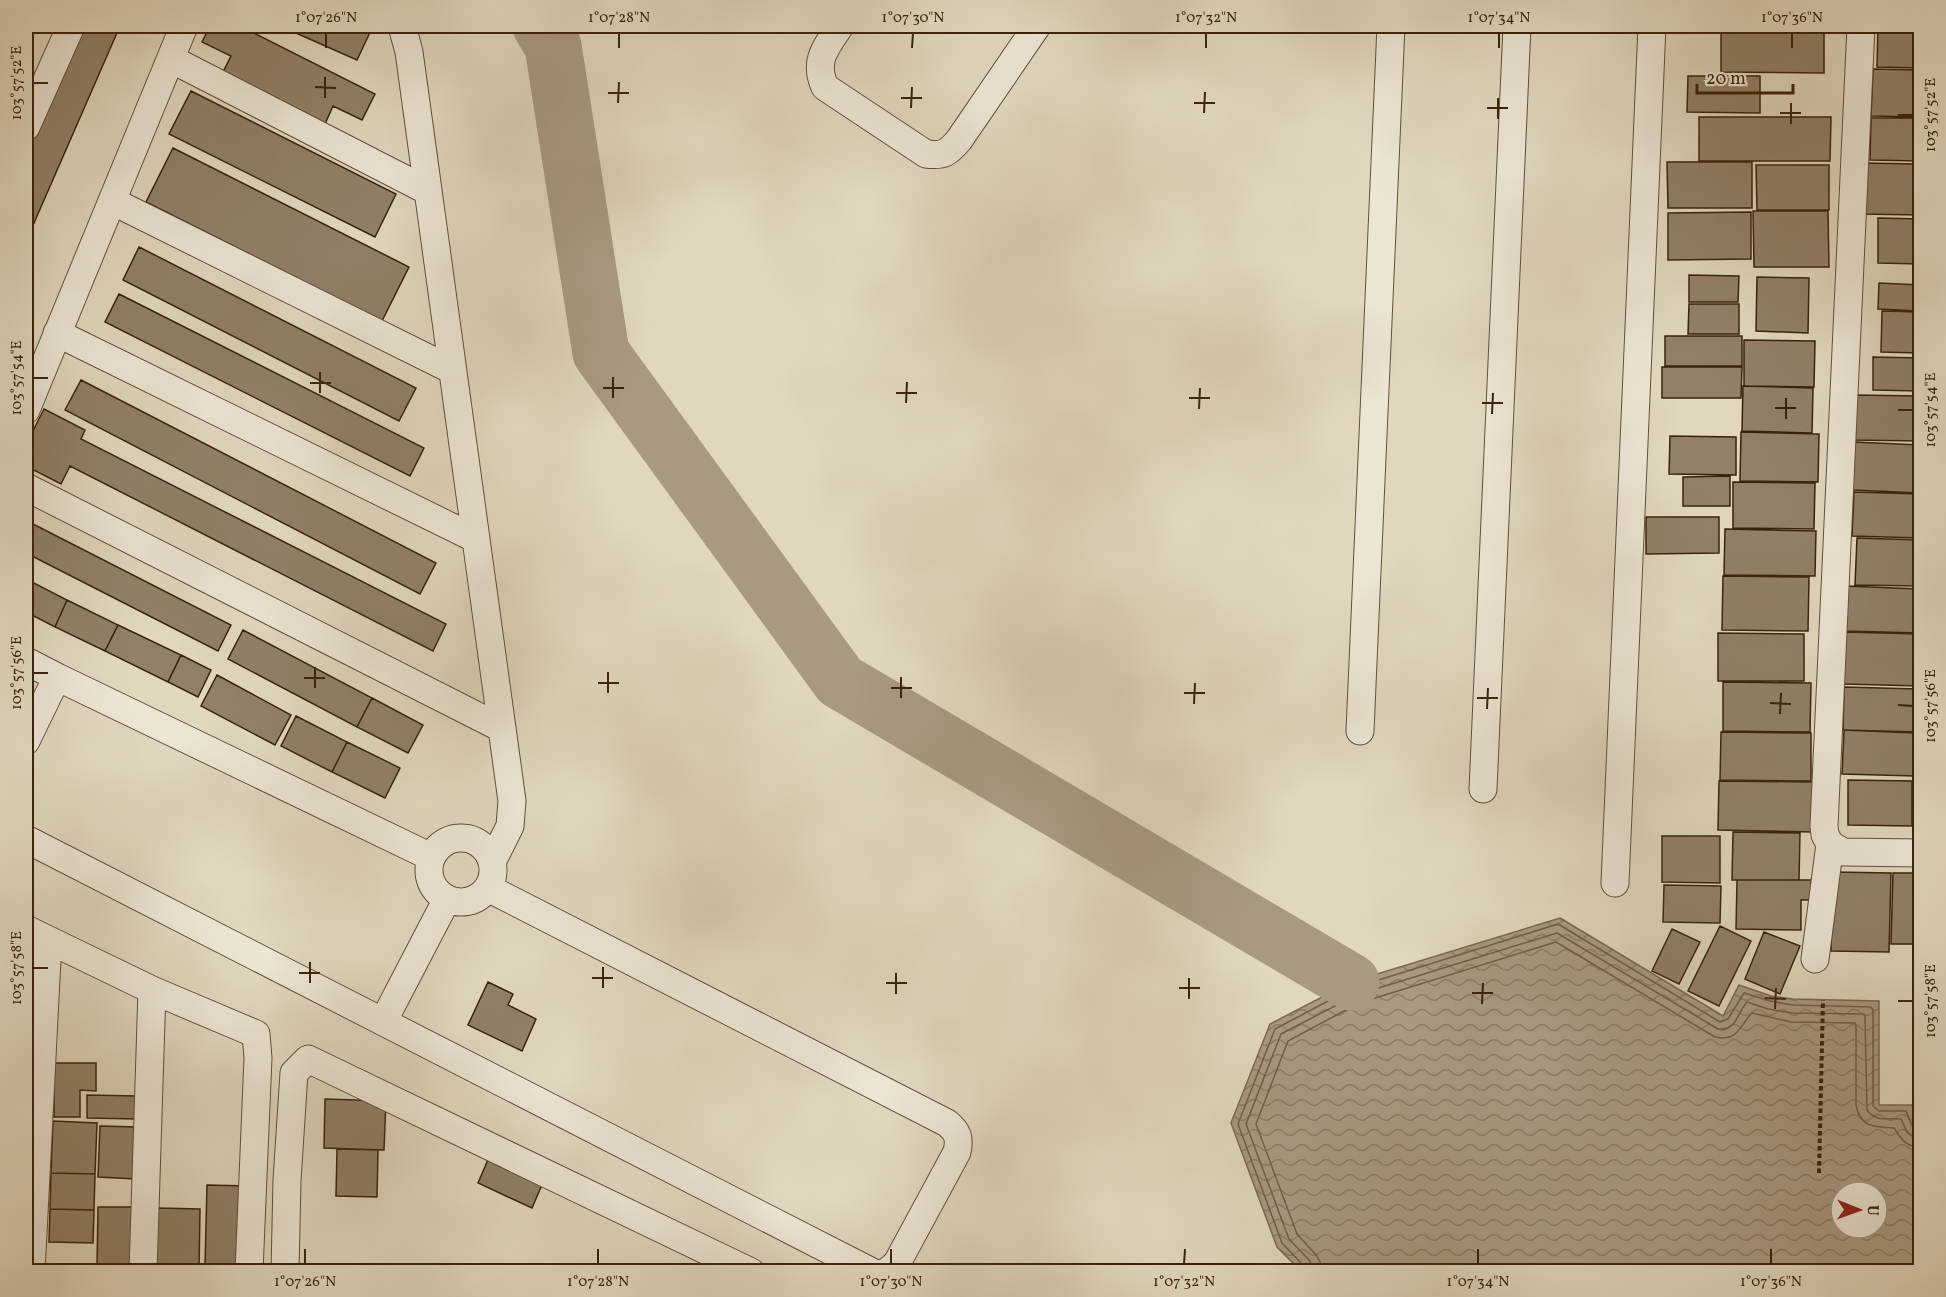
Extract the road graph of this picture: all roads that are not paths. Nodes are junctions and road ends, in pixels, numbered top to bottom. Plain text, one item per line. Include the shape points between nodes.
1 (71, 26) edge
2 (184, 26) edge
3 (402, 26) edge
4 (820, 26) edge
5 (840, 26) edge
6 (1037, 26) edge
7 (1391, 26) edge
8 (1517, 26) edge
9 (1652, 26) edge
10 (1861, 26) edge
11 (820, 56) junction
12 (171, 59) junction
13 (26, 127) edge
14 (428, 191) junction
15 (112, 201) junction
16 (57, 333) junction
17 (452, 370) junction
18 (26, 410) edge
19 (26, 487) edge
20 (476, 539) junction
21 (26, 661) edge
22 (57, 677) junction
23 (501, 728) junction
24 (1360, 731) dead end
25 (26, 741) edge
26 (1483, 789) dead end
27 (26, 839) edge
28 (1830, 844) junction
29 (1920, 853) edge
30 (431, 857) junction
31 (492, 862) junction
32 (1615, 884) dead end
33 (488, 888) junction
34 (447, 899) junction
35 (37, 935) edge
36 (1815, 959) dead end
37 (152, 990) junction
38 (383, 1022) junction
39 (31, 1272) edge
40 (143, 1272) edge
41 (249, 1272) edge
42 (285, 1272) edge
43 (751, 1272) edge
44 (872, 1272) edge
45 (885, 1272) edge

1 - 13 street
2 - 12 street
3 - 14 street
4 - 11 street
5 - 11 street
6 - 11 street via 959,140 943,154 926,154 825,87 820,76
7 - 24 street
8 - 26 street
9 - 32 street
10 - 28 street via 1824,826
12 - 14 street
12 - 15 street
14 - 17 street
15 - 16 street
15 - 17 street
16 - 18 street
16 - 20 street
17 - 20 street
19 - 23 street
20 - 23 street
21 - 22 street
22 - 25 street
22 - 30 street
23 - 31 street via 512,814
27 - 38 street
28 - 29 street via 1843,852
28 - 36 street
30 - 31 street via 442,843 464,837 484,846
30 - 34 street via 431,884
31 - 33 street
33 - 34 street via 469,901
33 - 45 street via 956,1130 957,1152 897,1263
34 - 38 street
35 - 37 street
35 - 39 street
37 - 40 street
37 - 41 street via 256,1034
38 - 44 street
42 - 43 street via 294,1073 308,1059

